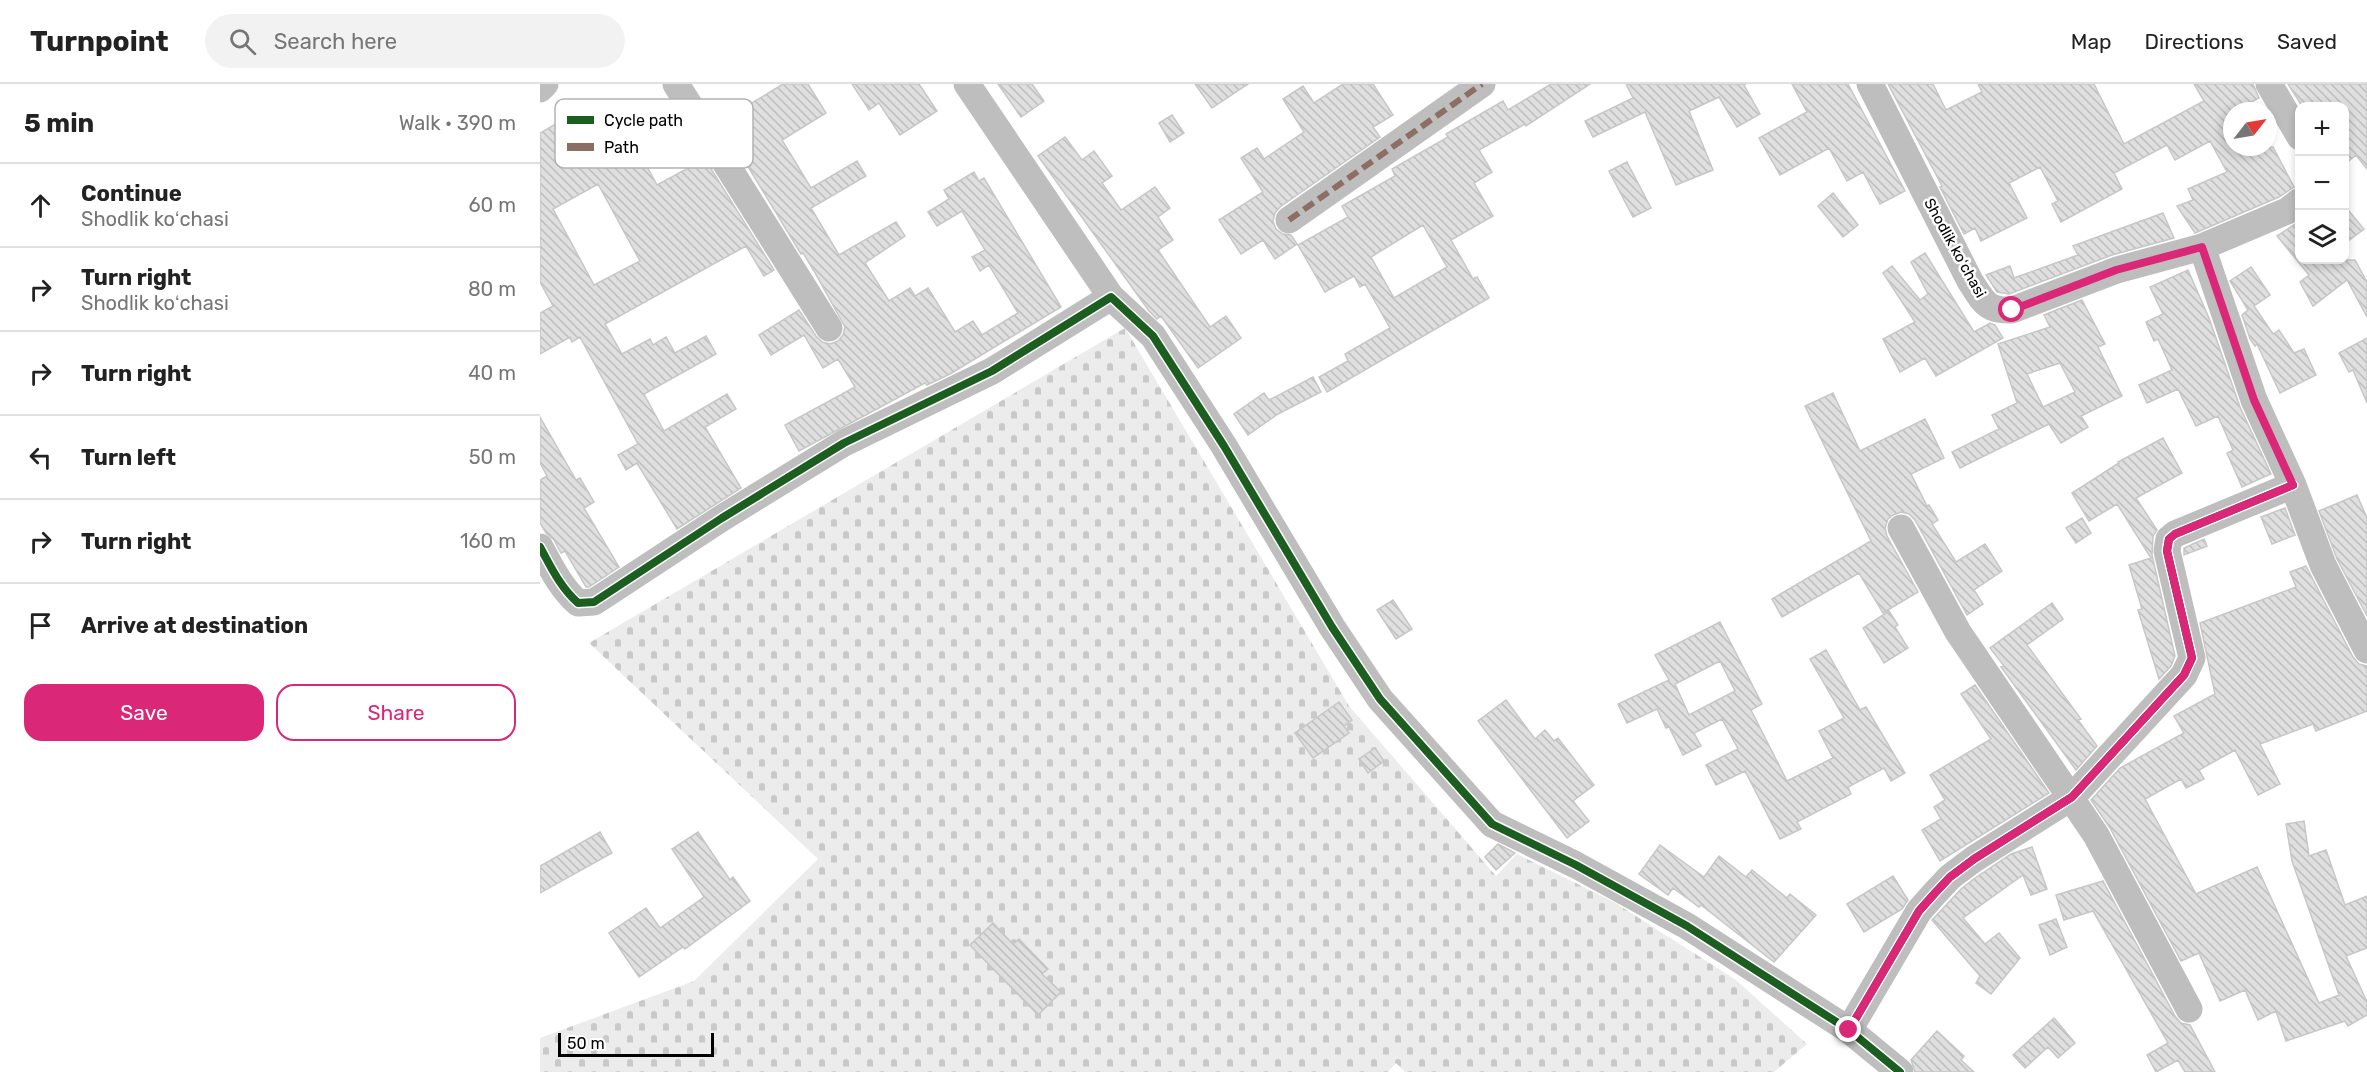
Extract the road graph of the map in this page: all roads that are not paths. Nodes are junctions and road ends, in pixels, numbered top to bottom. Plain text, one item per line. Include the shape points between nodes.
1 (545, 84) edge
2 (676, 84) edge
3 (968, 84) edge
4 (1482, 84) edge
5 (1870, 84) edge
6 (2269, 84) edge
7 (540, 88) edge
8 (685, 99) edge
9 (2295, 128) edge
10 (729, 168) edge
11 (2295, 205) edge
12 (1289, 220) dead end
13 (2202, 247) junction
14 (1111, 297) junction
15 (829, 328) dead end
16 (2293, 485) junction
17 (1901, 528) dead end
18 (540, 547) edge
19 (2367, 650) edge
20 (2072, 797) junction
21 (2189, 1009) dead end
22 (1849, 1030) junction
23 (1900, 1072) edge

1 - 7 street
2 - 8 street
3 - 14 street
4 - 12 street
5 - 13 street, Shodlik koʻchasi via 1970,281 1986,304 1997,311 2012,310 2116,270
6 - 9 street
10 - 15 street
11 - 13 street, Shodlik koʻchasi
13 - 16 street via 2254,400
14 - 18 street via 992,371 844,444 594,602 578,603 571,597
14 - 22 street via 1153,336 1380,699 1492,824 1687,926
16 - 19 street via 2324,565
16 - 20 street via 2169,539 2167,551 2192,658 2190,666
17 - 20 street via 1958,632
20 - 21 street
20 - 22 street via 1950,877 1919,911
22 - 23 street

